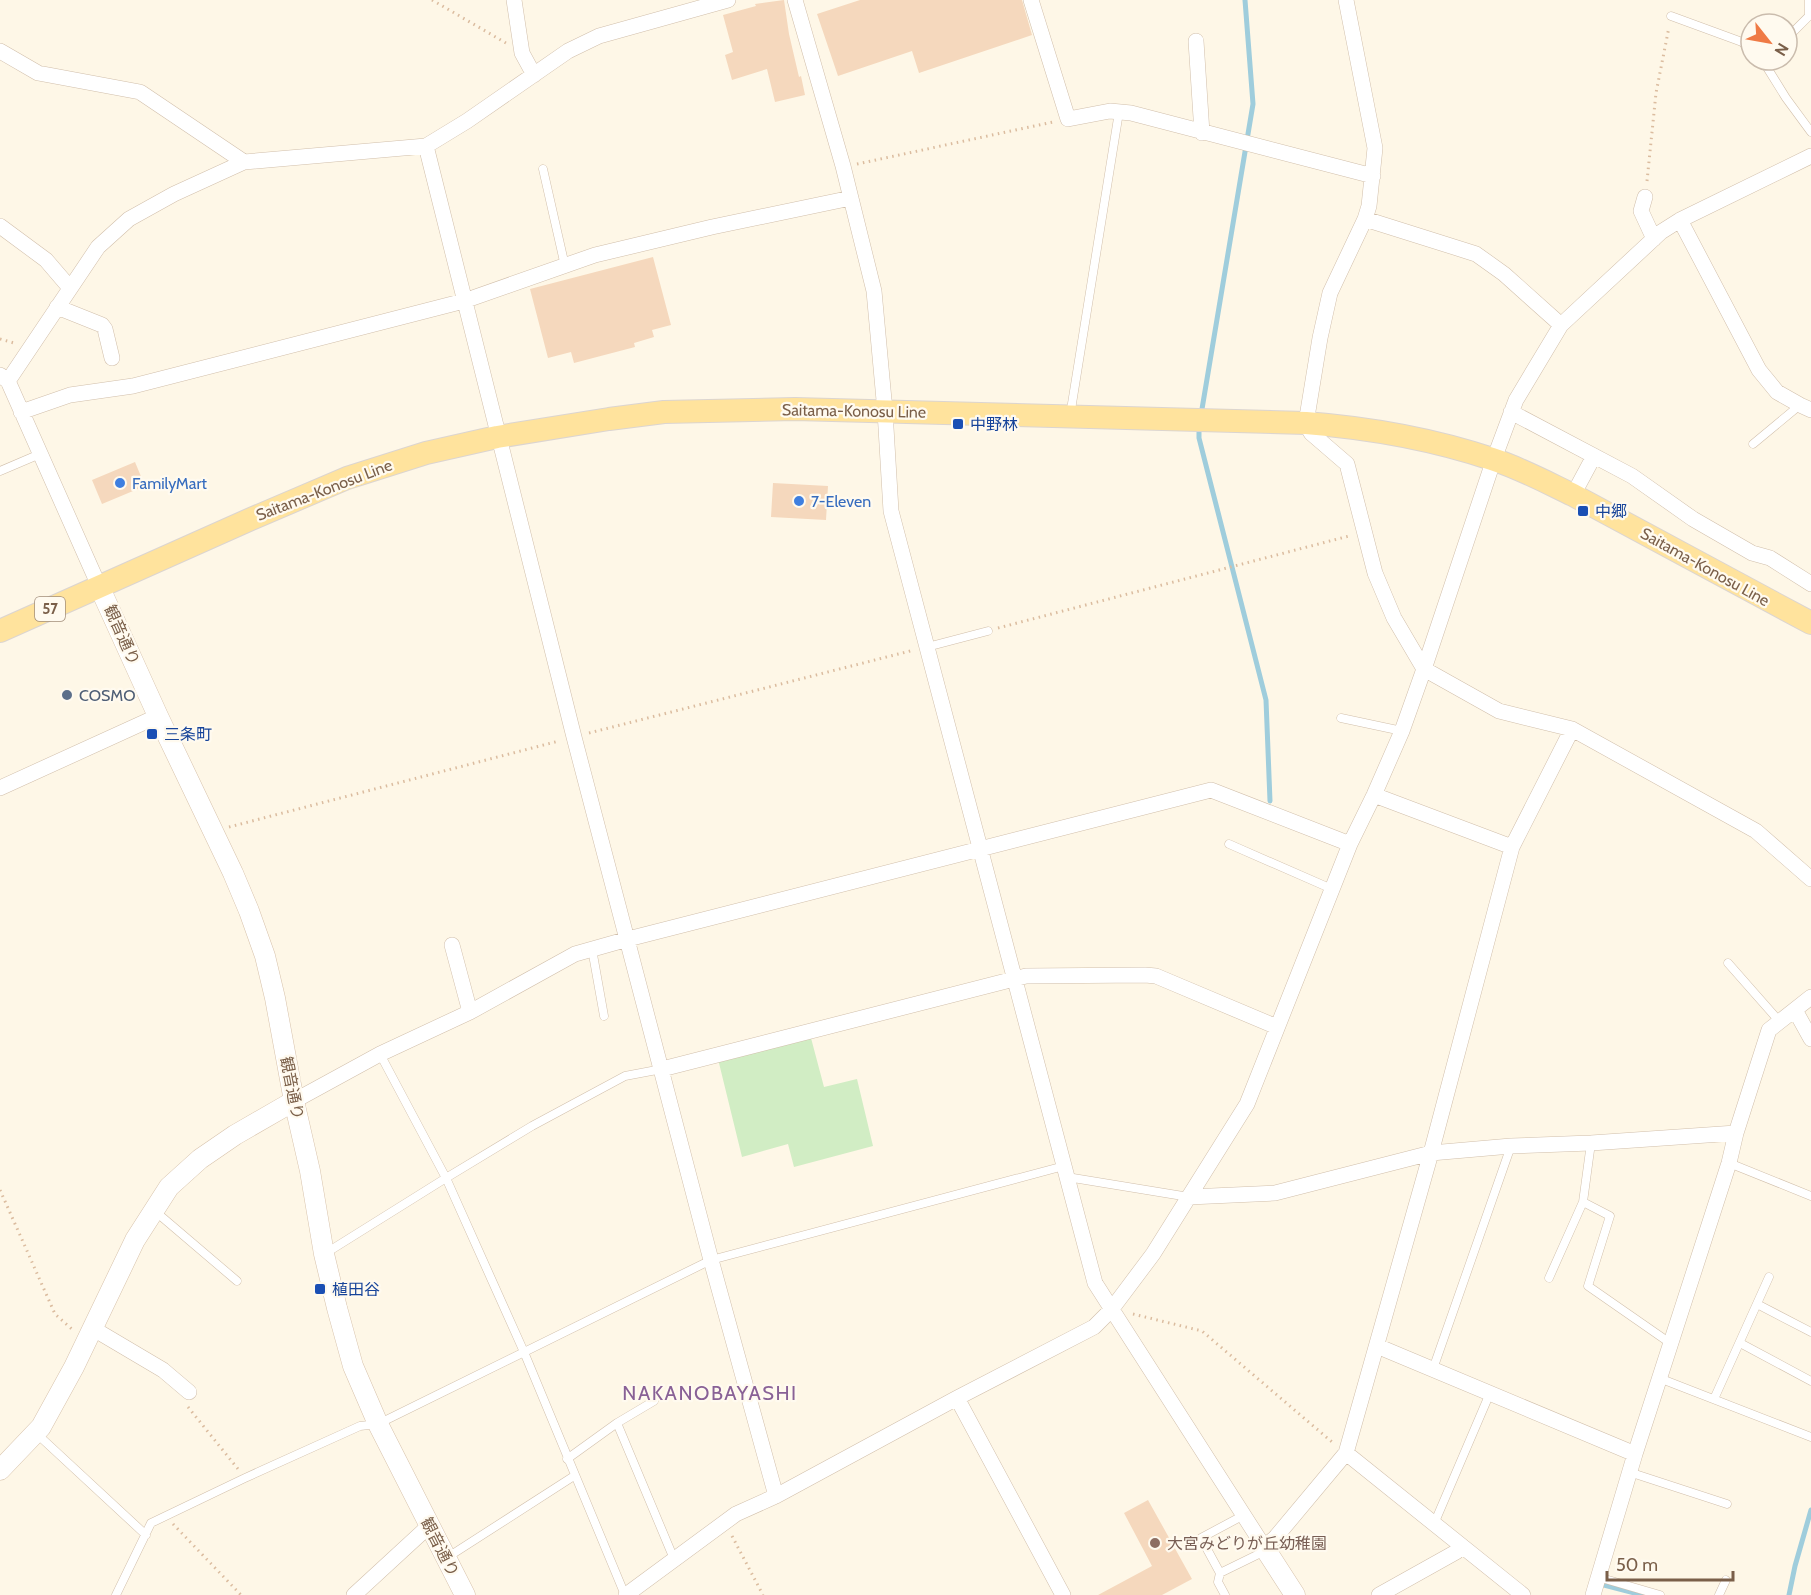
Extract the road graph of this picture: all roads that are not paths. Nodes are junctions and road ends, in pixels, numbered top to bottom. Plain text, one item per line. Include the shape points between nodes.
1 (514, 0) edge
2 (728, 0) edge
3 (795, 0) edge
4 (1031, 0) edge
5 (1346, 0) edge
6 (1809, 0) edge
7 (1671, 16) road end
8 (1799, 26) edge
9 (1196, 41) dead end
10 (1739, 41) edge
11 (0, 51) edge
12 (1770, 72) edge
13 (534, 75) junction
14 (1119, 112) junction
15 (1811, 132) edge
16 (1202, 133) junction
17 (426, 146) junction
18 (1811, 156) edge
19 (244, 162) junction
20 (543, 169) dead end
21 (1373, 176) junction
22 (1645, 197) road end
23 (851, 198) junction
24 (1365, 219) junction
25 (1680, 220) junction
26 (0, 226) edge
27 (1654, 238) junction
28 (565, 266) junction
29 (70, 288) junction
30 (464, 301) junction
31 (57, 307) junction
32 (1561, 325) junction
33 (112, 358) dead end
34 (4, 378) edge
35 (1805, 408) edge
36 (885, 411) junction
37 (21, 412) junction
38 (1511, 412) junction
39 (1070, 416) junction
40 (1306, 423) junction
41 (497, 437) junction
42 (1753, 444) dead end
43 (40, 454) junction
44 (1594, 456) junction
45 (1494, 459) junction
46 (0, 471) edge
47 (1573, 495) junction
48 (1811, 584) edge
49 (99, 586) junction
50 (1811, 623) edge
51 (0, 631) edge
52 (988, 631) road end
53 (927, 646) junction
54 (1424, 669) junction
55 (158, 716) junction
56 (1341, 718) dead end
57 (1572, 729) junction
58 (1402, 731) junction
59 (0, 788) edge
60 (1374, 795) junction
61 (1229, 844) dead end
62 (1350, 844) junction
63 (1512, 847) junction
64 (980, 849) junction
65 (1811, 879) edge
66 (1332, 889) junction
67 (627, 939) junction
68 (452, 945) dead end
69 (592, 949) junction
70 (1728, 963) dead end
71 (1015, 979) junction
72 (1811, 997) edge
73 (1795, 1011) junction
74 (470, 1012) junction
75 (604, 1016) dead end
76 (1780, 1022) junction
77 (1277, 1027) junction
78 (1811, 1039) edge
79 (380, 1054) junction
80 (662, 1069) junction
81 (294, 1101) junction
82 (1736, 1132) junction
83 (1591, 1143) junction
84 (1511, 1146) junction
85 (1431, 1153) junction
86 (1728, 1163) junction
87 (1065, 1172) junction
88 (446, 1178) junction
89 (1811, 1196) edge
90 (1189, 1197) junction
91 (1583, 1202) junction
92 (153, 1210) junction
93 (324, 1254) junction
94 (711, 1260) junction
95 (1769, 1277) dead end
96 (1549, 1278) dead end
97 (237, 1281) dead end
98 (1757, 1304) junction
99 (1115, 1316) junction
100 (92, 1328) junction
101 (1811, 1332) edge
102 (1670, 1343) junction
103 (1740, 1343) junction
104 (1377, 1346) junction
105 (524, 1352) junction
106 (1433, 1369) junction
107 (1659, 1378) junction
108 (1811, 1381) edge
109 (189, 1392) dead end
110 (1490, 1393) junction
111 (957, 1398) junction
112 (1714, 1399) junction
113 (654, 1401) dead end
114 (617, 1423) junction
115 (378, 1424) junction
116 (36, 1433) junction
117 (1811, 1437) edge
118 (1346, 1453) junction
119 (1635, 1454) junction
120 (567, 1459) junction
121 (0, 1470) edge
122 (1629, 1472) junction
123 (574, 1476) junction
124 (776, 1496) junction
125 (1727, 1504) dead end
126 (1244, 1515) junction
127 (1434, 1524) junction
128 (430, 1526) junction
129 (146, 1535) junction
130 (1462, 1546) junction
131 (1265, 1549) junction
132 (446, 1558) junction
133 (674, 1559) junction
134 (1220, 1573) junction
135 (1598, 1577) junction
136 (1726, 1580) dead end
137 (116, 1595) edge
138 (354, 1595) edge
139 (465, 1595) edge
140 (625, 1595) edge
141 (1063, 1595) edge
142 (1225, 1595) edge
143 (1294, 1595) edge
144 (1380, 1595) edge
145 (1523, 1595) edge
146 (1593, 1595) edge
147 (1660, 1595) edge
148 (1719, 1595) edge

1 - 13 street via 522,53
2 - 13 street via 599,36 568,51
3 - 23 street
4 - 14 street via 1068,119
5 - 21 street via 1375,148
6 - 8 lane via 1809,16
7 - 10 lane
9 - 16 street
11 - 19 street via 38,73 140,92
12 - 15 lane
13 - 17 street
14 - 16 street
14 - 39 lane
16 - 21 street
17 - 19 street
17 - 30 street
18 - 25 street
19 - 29 street via 129,219 98,246
20 - 28 lane
21 - 24 street
22 - 27 street via 1641,211
23 - 28 street via 712,227
23 - 36 street via 873,291
24 - 32 street via 1476,254
24 - 40 street via 1330,293
25 - 27 street
25 - 35 street via 1759,370 1777,392
26 - 29 street via 46,260
27 - 32 street
28 - 30 street
29 - 31 street
30 - 37 street via 133,386 70,395
30 - 41 street
31 - 33 street via 102,325
31 - 34 street
32 - 38 street
34 - 37 street
35 - 42 lane
36 - 39 main road, Saitama-Konosu Line / 57
36 - 41 main road, Saitama-Konosu Line / 57 via 664,412
36 - 53 street via 891,511
37 - 43 street
38 - 44 street
38 - 45 street
39 - 40 main road, Saitama-Konosu Line / 57
40 - 45 main road, Saitama-Konosu Line / 57 via 1395,433
40 - 54 street via 1311,433 1347,464 1375,573 1394,618
41 - 49 main road, Saitama-Konosu Line / 57 via 426,453 347,478
41 - 67 street
43 - 46 lane
43 - 49 street
44 - 47 street
44 - 48 street via 1632,476 1693,519
45 - 47 main road, Saitama-Konosu Line / 57
45 - 54 street
47 - 50 main road, Saitama-Konosu Line / 57
49 - 51 main road, Saitama-Konosu Line / 57
49 - 55 street, 観音通り
52 - 53 lane
53 - 64 street
54 - 57 street via 1499,711
54 - 58 street
55 - 59 street
55 - 81 street, 観音通り via 233,873 258,938 275,998
56 - 58 lane
57 - 63 street
57 - 65 street via 1756,831
58 - 60 street
60 - 62 street
60 - 63 street
61 - 66 lane
62 - 64 street via 1211,790
62 - 66 street
63 - 85 street
64 - 67 street
64 - 71 street
66 - 77 street
67 - 69 street
67 - 80 street
68 - 74 street
69 - 74 street via 575,954
69 - 75 lane
70 - 76 lane
71 - 77 street via 1156,976
71 - 80 street
71 - 87 street
72 - 73 street
73 - 76 street
73 - 78 street
74 - 79 street
76 - 82 street via 1769,1030
77 - 90 street via 1247,1104
79 - 81 street
79 - 88 lane
80 - 88 lane via 625,1076
80 - 94 street
81 - 92 street via 200,1159 169,1187
81 - 93 street, 観音通り
82 - 83 street
82 - 86 street
83 - 84 street
83 - 91 lane
84 - 85 street
84 - 106 lane
85 - 90 street via 1275,1193
85 - 104 street
86 - 89 lane
86 - 102 street
87 - 90 lane
87 - 94 lane
87 - 99 street via 1095,1283
88 - 93 lane
88 - 105 lane
90 - 99 street
91 - 96 lane
91 - 102 lane via 1610,1216 1587,1287
92 - 97 lane
92 - 100 street
93 - 115 street, 観音通り via 353,1366
94 - 105 lane
94 - 124 street
95 - 98 lane
98 - 101 lane
98 - 103 lane
99 - 111 street
99 - 126 street
100 - 109 street via 163,1370
100 - 116 street
102 - 107 street
103 - 108 lane
103 - 112 lane
104 - 106 street
104 - 118 street
105 - 115 lane
105 - 120 lane
106 - 110 street
107 - 112 lane
107 - 119 street
110 - 119 street
110 - 127 lane
111 - 124 street
111 - 141 street
112 - 117 lane
113 - 114 lane
114 - 120 lane
114 - 133 lane
115 - 128 street, 観音通り
115 - 129 lane via 360,1426 245,1478 152,1523
116 - 121 street
116 - 129 lane
118 - 127 street
118 - 131 street
119 - 122 street
120 - 123 lane
122 - 125 lane
122 - 135 street
123 - 132 lane
123 - 140 lane
124 - 133 street via 736,1514
126 - 131 street
126 - 134 lane via 1201,1538
127 - 130 street
128 - 132 street, 観音通り
128 - 138 street
129 - 137 lane
130 - 144 street
130 - 145 street
131 - 134 lane
131 - 143 street
132 - 139 street, 観音通り
133 - 140 street
134 - 142 lane via 1218,1582
135 - 146 street
135 - 147 lane
136 - 148 lane

